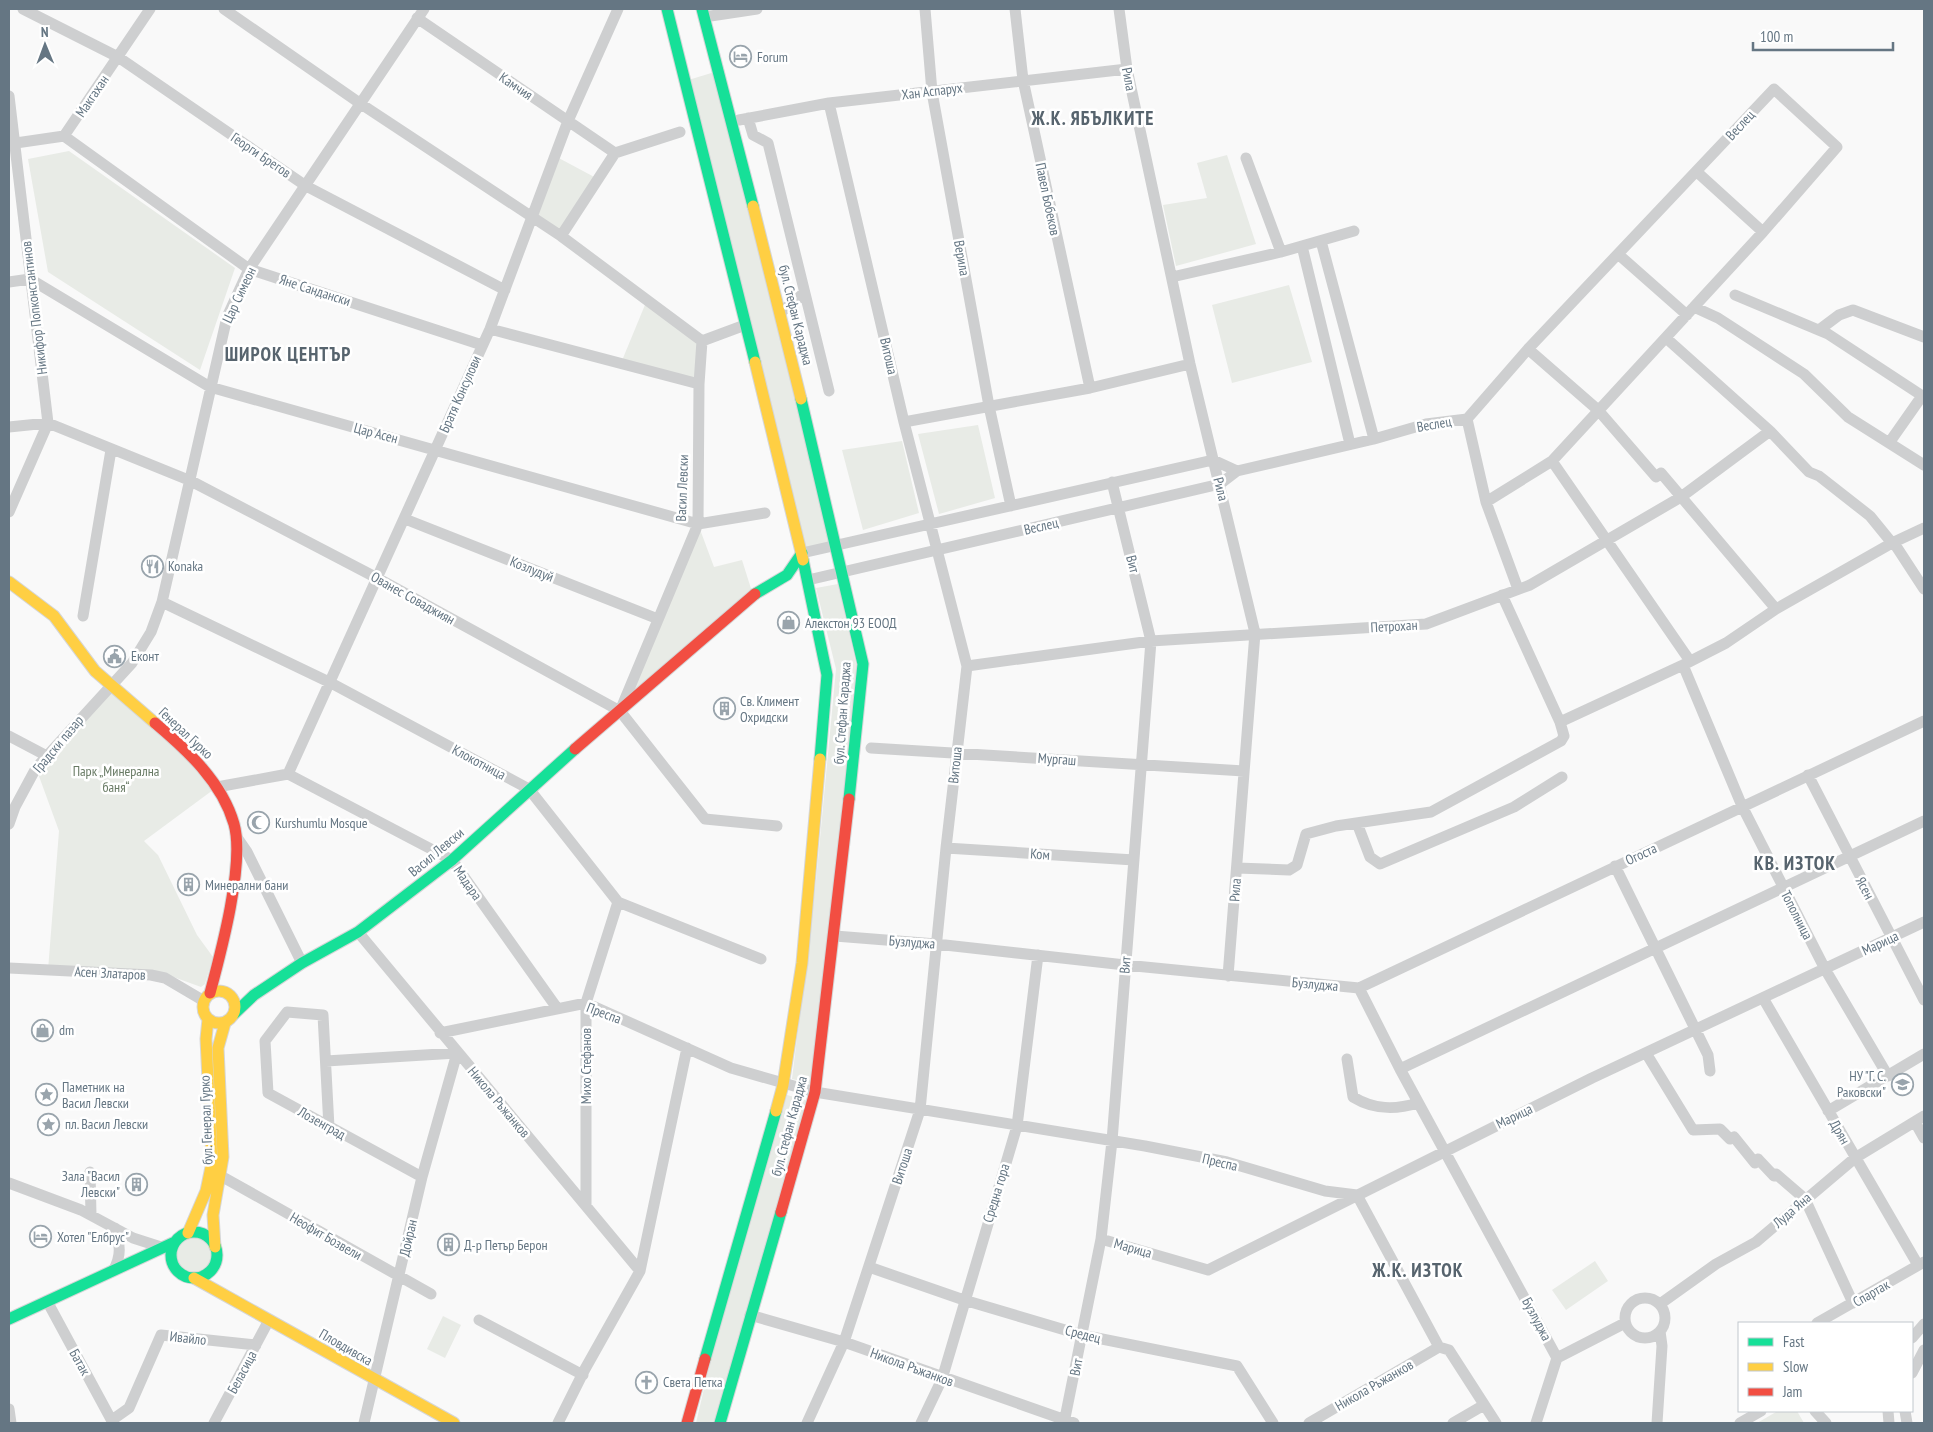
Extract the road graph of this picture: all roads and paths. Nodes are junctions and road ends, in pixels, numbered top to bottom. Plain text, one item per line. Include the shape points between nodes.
1 (23, 9) edge
2 (150, 9) edge
3 (224, 9) edge
4 (618, 9) edge
5 (667, 9) edge
6 (758, 9) edge
7 (925, 9) edge
8 (1015, 9) edge
9 (1119, 9) edge
10 (421, 13) edge
11 (703, 13) edge
12 (118, 56) junction
13 (1127, 69) junction
14 (1023, 80) junction
15 (932, 92) junction
16 (9, 96) edge
17 (830, 103) junction
18 (361, 104) junction
19 (568, 121) junction
20 (680, 132) dead end
21 (64, 136) junction
22 (12, 144) edge
23 (615, 153) junction
24 (1246, 158) dead end
25 (1697, 172) junction
26 (306, 186) junction
27 (532, 217) junction
28 (1354, 232) dead end
29 (1763, 232) junction
30 (561, 236) junction
31 (1321, 241) junction
32 (1302, 246) junction
33 (1281, 252) junction
34 (1619, 255) junction
35 (249, 269) junction
36 (1172, 277) junction
37 (30, 280) junction
38 (9, 282) edge
39 (505, 290) junction
40 (804, 293) junction
41 (1735, 295) dead end
42 (1690, 311) junction
43 (781, 312) junction
44 (745, 325) junction
45 (490, 329) junction
46 (1819, 330) junction
47 (1924, 337) edge
48 (1666, 338) junction
49 (702, 341) junction
50 (482, 345) junction
51 (1528, 349) junction
52 (1190, 364) junction
53 (699, 384) junction
54 (210, 387) junction
55 (1090, 388) junction
56 (829, 391) dead end
57 (1923, 396) edge
58 (990, 406) junction
59 (1598, 410) junction
60 (1467, 419) junction
61 (904, 422) junction
62 (48, 424) junction
63 (9, 427) edge
64 (1770, 431) junction
65 (1374, 439) junction
66 (1889, 443) junction
67 (1350, 444) junction
68 (436, 449) junction
69 (111, 450) junction
70 (1213, 460) junction
71 (1552, 461) junction
72 (1924, 465) edge
73 (1237, 471) junction
74 (191, 481) junction
75 (1112, 482) junction
76 (1220, 484) junction
77 (1681, 497) junction
78 (1486, 502) junction
79 (1011, 506) junction
80 (1119, 508) junction
81 (9, 512) edge
82 (765, 513) dead end
83 (405, 519) junction
84 (698, 524) junction
85 (930, 526) junction
86 (1924, 528) edge
87 (1605, 541) junction
88 (1893, 543) junction
89 (834, 546) junction
90 (937, 551) junction
91 (802, 553) junction
92 (840, 573) junction
93 (787, 575) junction
94 (377, 578) junction
95 (808, 580) junction
96 (9, 582) edge
97 (1518, 589) junction
98 (1924, 589) edge
99 (1502, 595) junction
100 (162, 602) junction
101 (1776, 609) junction
102 (84, 616) dead end
103 (658, 619) junction
104 (1255, 633) junction
105 (1152, 640) junction
106 (1687, 663) junction
107 (967, 666) junction
108 (330, 683) junction
109 (112, 685) junction
110 (101, 695) joint
111 (620, 711) junction
112 (1924, 721) edge
113 (1560, 722) junction
114 (9, 736) edge
115 (871, 748) dead end
116 (956, 752) junction
117 (47, 756) junction
118 (1143, 765) junction
119 (1244, 771) junction
120 (288, 774) junction
121 (1808, 775) junction
122 (1562, 776) dead end
123 (217, 787) junction
124 (529, 788) junction
125 (1742, 806) junction
126 (1924, 821) edge
127 (1357, 823) junction
128 (9, 824) edge
129 (777, 826) dead end
130 (238, 838) junction
131 (946, 848) junction
132 (1849, 857) junction
133 (452, 860) junction
134 (1134, 860) junction
135 (1615, 866) junction
136 (1236, 868) junction
137 (1784, 888) junction
138 (618, 902) junction
139 (1924, 922) edge
140 (358, 932) junction
141 (834, 936) junction
142 (1892, 938) junction
143 (936, 944) junction
144 (1655, 948) junction
145 (220, 955) junction
146 (1038, 955) junction
147 (761, 959) dead end
148 (302, 963) junction
149 (1125, 966) junction
150 (9, 968) edge
151 (1825, 969) junction
152 (1228, 976) junction
153 (1359, 988) junction
154 (228, 994) junction
155 (254, 995) junction
156 (207, 997) junction
157 (1763, 998) junction
158 (1924, 1000) edge
159 (586, 1003) junction
160 (557, 1008) junction
161 (234, 1014) junction
162 (208, 1019) junction
163 (225, 1023) junction
164 (1694, 1031) junction
165 (440, 1033) junction
166 (687, 1048) junction
167 (457, 1053) junction
168 (1646, 1053) junction
169 (1924, 1054) edge
170 (1347, 1059) dead end
171 (326, 1061) junction
172 (1400, 1069) junction
173 (1710, 1071) dead end
174 (1888, 1076) junction
175 (783, 1085) junction
176 (815, 1092) junction
177 (1418, 1103) junction
178 (920, 1110) junction
179 (1828, 1112) junction
180 (1920, 1119) edge
181 (1017, 1126) junction
182 (329, 1127) junction
183 (1924, 1138) edge
184 (1112, 1141) junction
185 (1445, 1149) junction
186 (1855, 1158) junction
187 (90, 1172) dead end
188 (222, 1176) junction
189 (422, 1177) junction
190 (9, 1183) edge
191 (1357, 1195) junction
192 (1805, 1199) junction
193 (586, 1205) junction
194 (91, 1215) junction
195 (115, 1228) junction
196 (188, 1233) junction
197 (1101, 1239) junction
198 (175, 1242) junction
199 (161, 1247) junction
200 (215, 1247) junction
201 (134, 1262) junction
202 (1921, 1263) edge
203 (215, 1264) junction
204 (869, 1267) junction
205 (176, 1269) junction
206 (113, 1271) junction
207 (640, 1271) junction
208 (399, 1277) junction
209 (194, 1278) junction
210 (431, 1294) dead end
211 (224, 1295) junction
212 (964, 1300) junction
213 (48, 1301) junction
214 (1853, 1303) junction
215 (1660, 1304) junction
216 (750, 1315) junction
217 (9, 1319) edge
218 (269, 1320) junction
219 (479, 1320) dead end
220 (1819, 1322) edge
221 (1625, 1323) junction
222 (1924, 1324) edge
223 (1660, 1331) junction
224 (1082, 1335) junction
225 (1913, 1337) edge
226 (844, 1342) junction
227 (256, 1345) junction
228 (1439, 1347) junction
229 (1924, 1350) edge
230 (1557, 1358) junction
231 (1913, 1371) edge
232 (583, 1375) junction
233 (942, 1379) junction
234 (375, 1381) junction
235 (1484, 1405) junction
236 (9, 1409) edge
237 (1757, 1412) edge
238 (1817, 1412) edge
239 (113, 1422) edge
240 (11, 1423) edge
241 (214, 1423) edge
242 (364, 1423) edge
243 (454, 1423) edge
244 (560, 1423) edge
245 (687, 1423) edge
246 (720, 1423) edge
247 (807, 1423) edge
248 (922, 1423) edge
249 (1068, 1423) edge
250 (1272, 1423) edge
251 (1309, 1423) edge
252 (1453, 1423) edge
253 (1496, 1423) edge
254 (1536, 1423) edge
255 (1657, 1423) edge
256 (1740, 1423) edge
257 (1826, 1423) edge

1 - 12 street, Георги Брегов
2 - 12 street, Макгахан
3 - 18 street
4 - 19 street, Братя Консулови
5 - 44 street, бул. Стефан Караджа
6 - 11 street
7 - 15 street, Верила
8 - 14 street, Павел Бобеков
9 - 13 street, Рила
10 - 18 street, Цар Симеон
10 - 19 street, Камчия
11 - 43 street, бул. Стефан Караджа
12 - 21 street, Макгахан
12 - 26 street, Георги Брегов
13 - 14 street, Хан Аспарух
13 - 36 street, Рила
14 - 15 street, Хан Аспарух
14 - 55 street, Павел Бобеков
15 - 17 street, Хан Аспарух
15 - 58 street, Верила
16 - 22 street, Никифор Попконстантинов
17 - 40 street, Хан Аспарух via 744,119 753,136 768,142
17 - 61 street, Витоша
18 - 26 street, Цар Симеон
18 - 27 street
19 - 23 street, Камчия
19 - 27 street, Братя Консулови
20 - 23 street
21 - 22 street
21 - 35 street, Яне Сандански
22 - 37 street, Никифор Попконстантинов
23 - 30 street
24 - 33 street
25 - 29 street
25 - 29 street, Веслец via 1774,89 1837,147
25 - 34 street, Веслец
26 - 35 street, Цар Симеон
26 - 39 street, Георги Брегов
27 - 30 street
27 - 39 street, Братя Консулови
28 - 31 street
29 - 42 street, Веслец
30 - 49 street
31 - 32 street
31 - 65 street
32 - 33 street
32 - 67 street
33 - 36 street
34 - 42 street
34 - 51 street, Веслец
35 - 50 street, Яне Сандански
35 - 54 street, Цар Симеон via 227,317
36 - 52 street, Рила
37 - 38 street
37 - 54 street, Цар Асен
37 - 62 street, Никифор Попконстантинов
39 - 45 street, Братя Консулови
40 - 43 street
40 - 56 street
41 - 46 street
42 - 48 street, Веслец
42 - 66 street via 1718,318 1804,374 1848,417
43 - 89 street, бул. Стефан Караджа
44 - 49 street
44 - 91 street, бул. Стефан Караджа
45 - 50 street, Братя Консулови
45 - 53 street
46 - 47 street via 1839,315 1853,310
46 - 57 street
48 - 59 street, Веслец
48 - 64 street
49 - 53 street, Васил Левски
50 - 68 street, Братя Консулови
51 - 59 street
51 - 60 street, Веслец
52 - 55 street
52 - 70 street, Рила
53 - 84 street, Васил Левски
54 - 68 street, Цар Асен
54 - 74 street, Цар Симеон
55 - 58 street
57 - 66 street
58 - 61 street
58 - 79 street, Верила
59 - 71 street, Веслец
59 - 77 street via 1656,477 1661,473
60 - 65 street, Веслец via 1426,424
60 - 78 street
61 - 85 street, Витоша
62 - 63 street, Ованес Соваджиян
62 - 69 street, Ованес Соваджиян
62 - 81 street
64 - 77 street, Петрохан
64 - 88 street via 1809,472 1819,476 1870,516
65 - 67 street, Веслец
66 - 72 street
67 - 73 street, Веслец
68 - 83 street, Братя Консулови
68 - 84 street, Цар Асен
69 - 74 street, Ованес Соваджиян
69 - 102 street
70 - 73 street
70 - 75 street, Веслец
70 - 76 street, Рила
71 - 78 street, Веслец
71 - 87 street, Тополница
73 - 76 street, Веслец
74 - 94 street, Ованес Соваджиян
74 - 100 street, Цар Симеон
75 - 79 street, Веслец
75 - 80 street, Вит
76 - 80 street, Веслец
76 - 104 street, Рила
77 - 87 street, Петрохан
77 - 101 street
78 - 97 street
79 - 85 street, Веслец
80 - 90 street, Веслец
80 - 105 street, Вит
82 - 84 street, Цар Асен
83 - 94 street, Братя Консулови
83 - 103 street, Козлудуй
84 - 103 street, Васил Левски
85 - 89 street, Веслец
85 - 90 street, Витоша
86 - 88 street
87 - 97 street, Петрохан
87 - 106 street, Тополница
88 - 98 street
88 - 101 street
89 - 91 street, Веслец
89 - 92 street, бул. Стефан Караджа
90 - 92 street, Веслец
90 - 107 street, Витоша
91 - 93 street
91 - 95 street, бул. Стефан Караджа
92 - 95 street, Веслец
92 - 141 street, бул. Стефан Караджа via 863,664
93 - 95 street
93 - 111 street, Васил Левски via 754,595
94 - 108 street, Братя Консулови
94 - 111 street, Ованес Соваджиян
95 - 175 street, бул. Стефан Караджа via 827,675 802,963
96 - 109 street, Генерал Гурко via 51,613 94,669
97 - 99 street, Петрохан
99 - 104 street, Петрохан via 1426,624
99 - 113 street
100 - 108 street, Клокотница
100 - 109 street, Цар Симеон via 151,632 132,663
101 - 106 street via 1726,643
103 - 111 street, Васил Левски
104 - 105 street, Петрохан
104 - 119 street, Рила
105 - 107 street, Петрохан
105 - 118 street, Вит
106 - 113 street
106 - 125 street, Тополница
107 - 116 street, Витоша
108 - 120 street, Братя Консулови
108 - 124 street, Клокотница
109 - 110 street, Цар Симеон
109 - 123 street, Генерал Гурко via 201,766
110 - 117 street, Градски пазар
111 - 124 street, Васил Левски
111 - 129 street, Ованес Соваджиян via 705,819
112 - 121 street, Огоста
113 - 127 street via 1564,736 1561,741 1431,812
114 - 117 street
115 - 116 street, Мургаш
116 - 118 street, Мургаш
116 - 131 street, Витоша
117 - 128 street, Градски пазар via 32,776
118 - 119 street, Мургаш
118 - 134 street, Вит
119 - 136 street, Рила
120 - 123 street
120 - 133 street, Мадара
121 - 125 street, Огоста
121 - 132 street, Ясен
122 - 127 street via 1514,807 1380,864 1370,857
123 - 130 street, Генерал Гурко
124 - 133 street, Васил Левски
124 - 138 street, Клокотница
125 - 135 street, Огоста
125 - 137 street, Тополница
126 - 132 street
127 - 136 street via 1306,834 1297,864 1289,870
130 - 145 street, Генерал Гурко via 237,866
130 - 148 street via 248,852
131 - 134 street, Ком
131 - 143 street, Витоша
132 - 137 street
132 - 142 street, Ясен
133 - 140 street, Васил Левски
133 - 160 street, Мадара
134 - 149 street, Вит
135 - 144 street
135 - 153 street, Огоста
136 - 152 street, Рила
137 - 144 street
137 - 151 street, Тополница
138 - 147 street
138 - 159 street, Михо Стефанов
139 - 142 street, Марица
140 - 148 street, Васил Левски
140 - 165 street, Никола Ръжанков
141 - 143 street, Бузлуджа
141 - 176 street, бул. Стефан Караджа
142 - 151 street, Марица
142 - 158 street, Ясен
143 - 146 street, Бузлуджа
143 - 178 street, Витоша
144 - 164 street
144 - 172 street
145 - 154 street
145 - 156 street, Генерал Гурко
146 - 149 street, Бузлуджа
146 - 181 street, Средна гора
148 - 155 street, Васил Левски
149 - 152 street, Бузлуджа
149 - 184 street, Вит
150 - 156 street, Асен Златаров via 150,975 165,978
151 - 157 street, Марица
151 - 174 street, Тополница
152 - 153 street, Бузлуджа
153 - 172 street, Бузлуджа
154 - 155 street
154 - 156 street
154 - 161 street via 236,1004
155 - 161 street, Васил Левски
156 - 162 street via 204,1013
157 - 164 street, Марица
157 - 179 street, Дрян
159 - 160 street, Преспа
159 - 166 street, Преспа
159 - 193 street, Михо Стефанов
160 - 165 street, Преспа
161 - 163 street
162 - 163 street
162 - 196 street, бул. Генерал Гурко via 206,1039 212,1162 206,1191
163 - 188 street, бул. Генерал Гурко via 218,1048
164 - 168 street, Марица
164 - 173 street via 1708,1055
165 - 167 street, Никола Ръжанков
166 - 175 street, Преспа via 731,1068
166 - 207 street
167 - 171 street
167 - 189 street, Дойран
167 - 193 street, Никола Ръжанков
168 - 185 street, Марица
168 - 192 street via 1693,1130 1720,1129 1730,1140 1734,1137 1755,1163 1758,1159 1774,1176 1776,1174
169 - 174 street
170 - 177 street via 1352,1097 1381,1108 1401,1108
171 - 182 street
171 - 182 street, Лозенград via 323,1015 287,1012 265,1041 268,1093
172 - 177 street, Бузлуджа
174 - 179 street
175 - 176 street, Преспа
175 - 245 street, бул. Стефан Караджа
176 - 178 street, Преспа
176 - 216 street, бул. Стефан Караджа
177 - 185 street, Бузлуджа
178 - 181 street, Преспа
178 - 204 street, Витоша
179 - 186 street, Дрян
180 - 183 street
180 - 186 street, Луда Яна
181 - 184 street, Преспа
181 - 212 street, Средна гора
182 - 189 street, Лозенград
184 - 191 street, Преспа via 1227,1162 1325,1191
184 - 197 street, Вит
185 - 191 street, Марица
185 - 230 street, Бузлуджа
186 - 192 street, Луда Яна
186 - 202 street, Дрян
187 - 194 street
188 - 200 street, бул. Генерал Гурко via 213,1215
188 - 208 street, Неофит Бозвели
189 - 208 street, Дойран
190 - 194 street
191 - 197 street, Марица via 1208,1270
191 - 228 street
192 - 214 street
192 - 215 street, Луда Яна via 1756,1242 1716,1264
193 - 207 street, Никола Ръжанков
194 - 195 street
195 - 199 street
195 - 206 street via 120,1251
196 - 198 street
196 - 200 street via 207,1236
197 - 224 street, Вит
198 - 199 street
198 - 205 street via 171,1256
199 - 201 street
200 - 203 street
201 - 205 street
201 - 206 street
202 - 214 street, Спартак
203 - 209 street via 206,1274
203 - 211 street
204 - 212 street, Средец
204 - 226 street, Витоша
205 - 209 street
206 - 213 street
207 - 232 street
208 - 210 street, Неофит Бозвели
208 - 234 street, Дойран
209 - 211 street, Пловдивска
211 - 218 street, Пловдивска
212 - 224 street, Средец
212 - 233 street, Средна гора
213 - 217 street
213 - 239 street, Батак
214 - 220 street, Спартак
215 - 221 street via 1640,1298 1625,1312
215 - 223 street via 1665,1318
216 - 226 street, Никола Ръжанков
216 - 246 street, бул. Стефан Караджа
218 - 227 street, Беласица
218 - 234 street, Пловдивска
219 - 232 street
221 - 223 street via 1629,1331 1644,1338
221 - 230 street
222 - 225 street
223 - 255 street
224 - 249 street, Вит
224 - 250 street, Средец via 1237,1366
226 - 233 street, Никола Ръжанков
226 - 247 street, Витоша
227 - 239 street, Ивайло via 161,1335 129,1408
227 - 241 street, Беласица
228 - 235 street via 1449,1350
228 - 251 street, Никола Ръжанков
229 - 231 street
230 - 254 street
232 - 244 street
233 - 248 street, Средна гора
233 - 249 street, Никола Ръжанков
234 - 242 street, Дойран
234 - 243 street, Пловдивска
235 - 252 street
235 - 253 street
236 - 240 street
237 - 256 street
238 - 257 street

